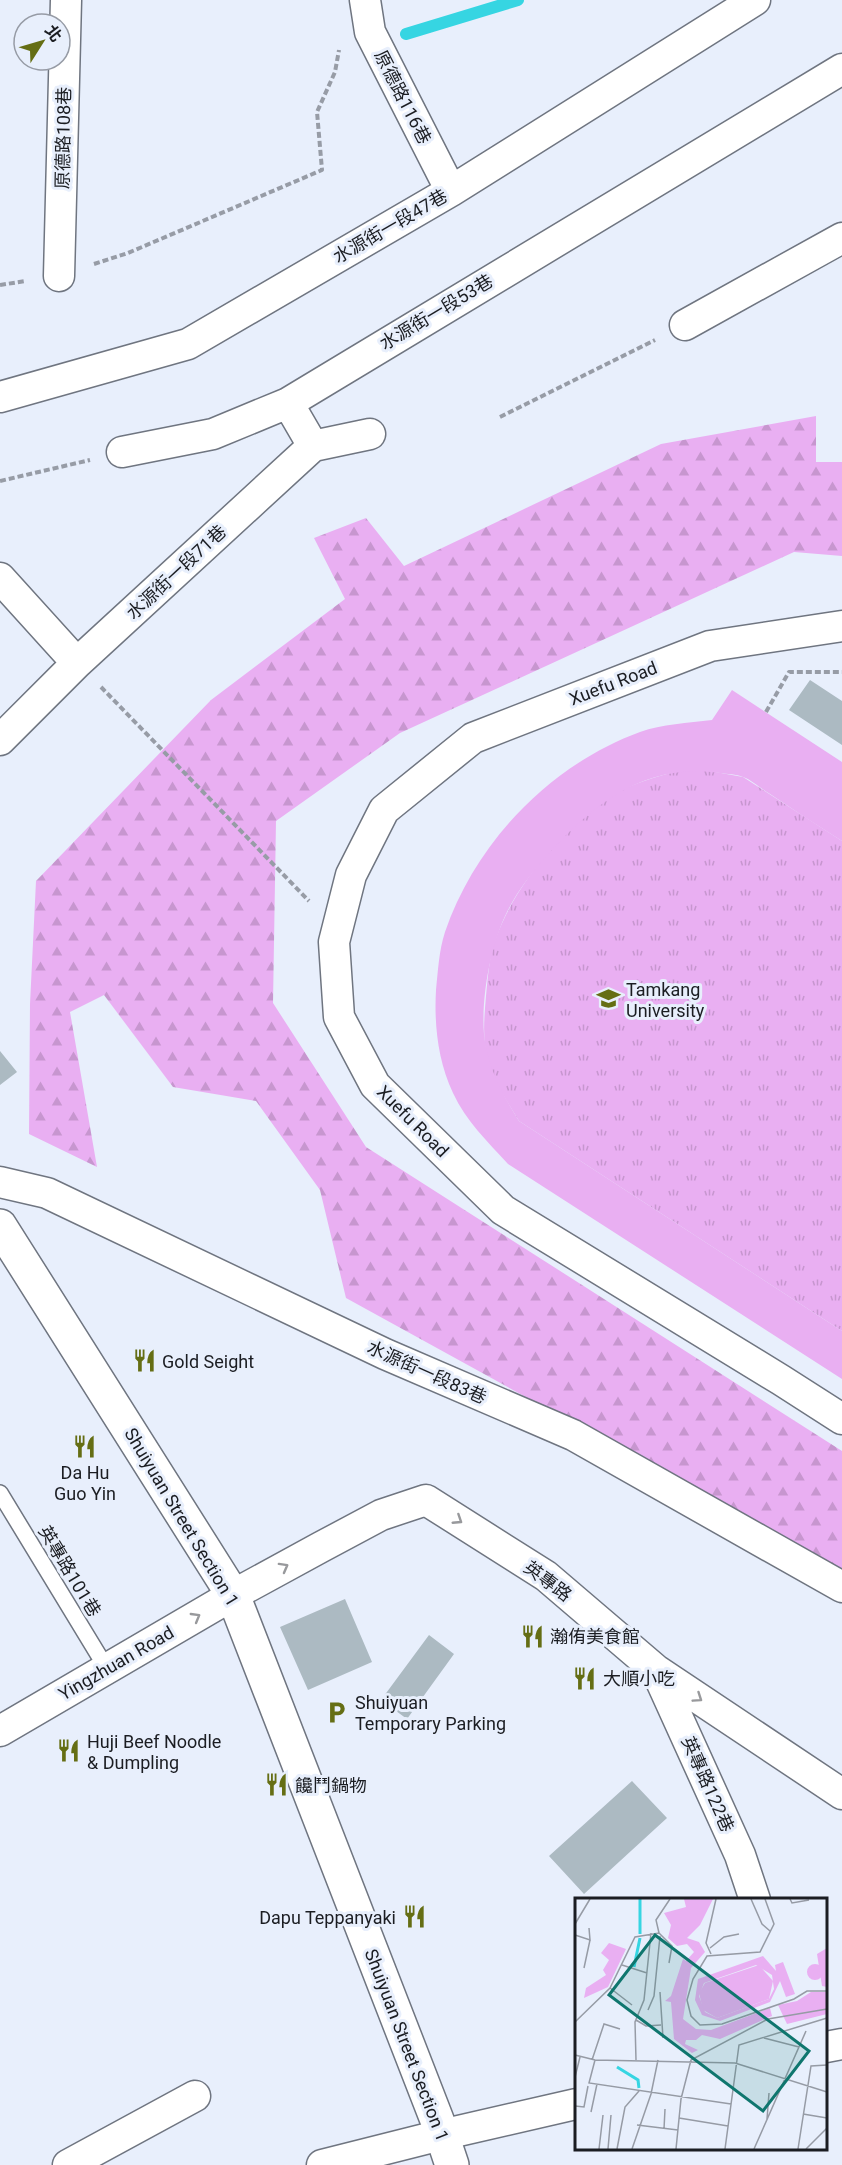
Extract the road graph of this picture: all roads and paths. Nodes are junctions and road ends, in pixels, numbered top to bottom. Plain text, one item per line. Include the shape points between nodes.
1 (66, 0) edge
2 (365, 0) edge
3 (755, 0) edge
4 (370, 32) junction
5 (842, 69) edge
6 (451, 191) junction
7 (842, 238) edge
8 (59, 276) joint
9 (685, 325) joint
10 (0, 397) edge
11 (288, 403) junction
12 (500, 417) dead end
13 (370, 434) dead end
14 (313, 446) junction
15 (122, 452) joint
16 (0, 481) edge
17 (0, 578) edge
18 (842, 626) edge
19 (77, 663) junction
20 (842, 672) edge
21 (766, 712) dead end
22 (0, 740) edge
23 (312, 904) dead end
24 (0, 1182) edge
25 (0, 1226) edge
26 (842, 1419) edge
27 (0, 1493) edge
28 (842, 1587) edge
29 (233, 1595) junction
30 (107, 1669) junction
31 (656, 1670) junction
32 (0, 1731) edge
33 (842, 1794) edge
34 (755, 1898) edge
35 (842, 2044) edge
36 (827, 2047) edge
37 (195, 2096) dead end
38 (575, 2104) edge
39 (441, 2135) junction
40 (68, 2165) edge
41 (322, 2165) edge
42 (452, 2165) edge

1 - 8 street, 原德路108巷
2 - 4 street, 原德路116巷
3 - 6 street, 水源街一段47巷
4 - 6 street, 原德路116巷
4 - 8 path via 339,50 335,72 317,112 322,170 128,253
5 - 11 street, 水源街一段53巷
6 - 10 street, 水源街一段47巷 via 188,344
7 - 9 street
9 - 12 path
11 - 14 street
11 - 15 street, 水源街一段53巷 via 213,434
13 - 14 street
14 - 19 street, 水源街一段71巷
15 - 16 path
17 - 19 street
18 - 26 street, Xuefu Road via 710,646 473,738 384,810 351,874 334,942 339,1017 375,1085 503,1210
19 - 22 street, 水源街一段71巷
19 - 23 path
20 - 21 path via 789,672
24 - 28 street, 水源街一段83巷 via 47,1193 385,1354 573,1435
25 - 29 street, Shuiyuan Street Section 1
27 - 30 lane, 英專路101巷
30 -> 29 street, Yingzhuan Road
29 -> 31 street, 英專路 via 381,1515 426,1500 546,1576
29 - 39 street, Shuiyuan Street Section 1
30 - 32 street, Yingzhuan Road
31 -> 33 street, 英專路
31 - 34 street, 英專路122巷 via 740,1855
35 - 36 street
37 - 40 street
38 - 39 street
39 - 41 street
39 - 42 street, Shuiyuan Street Section 1

